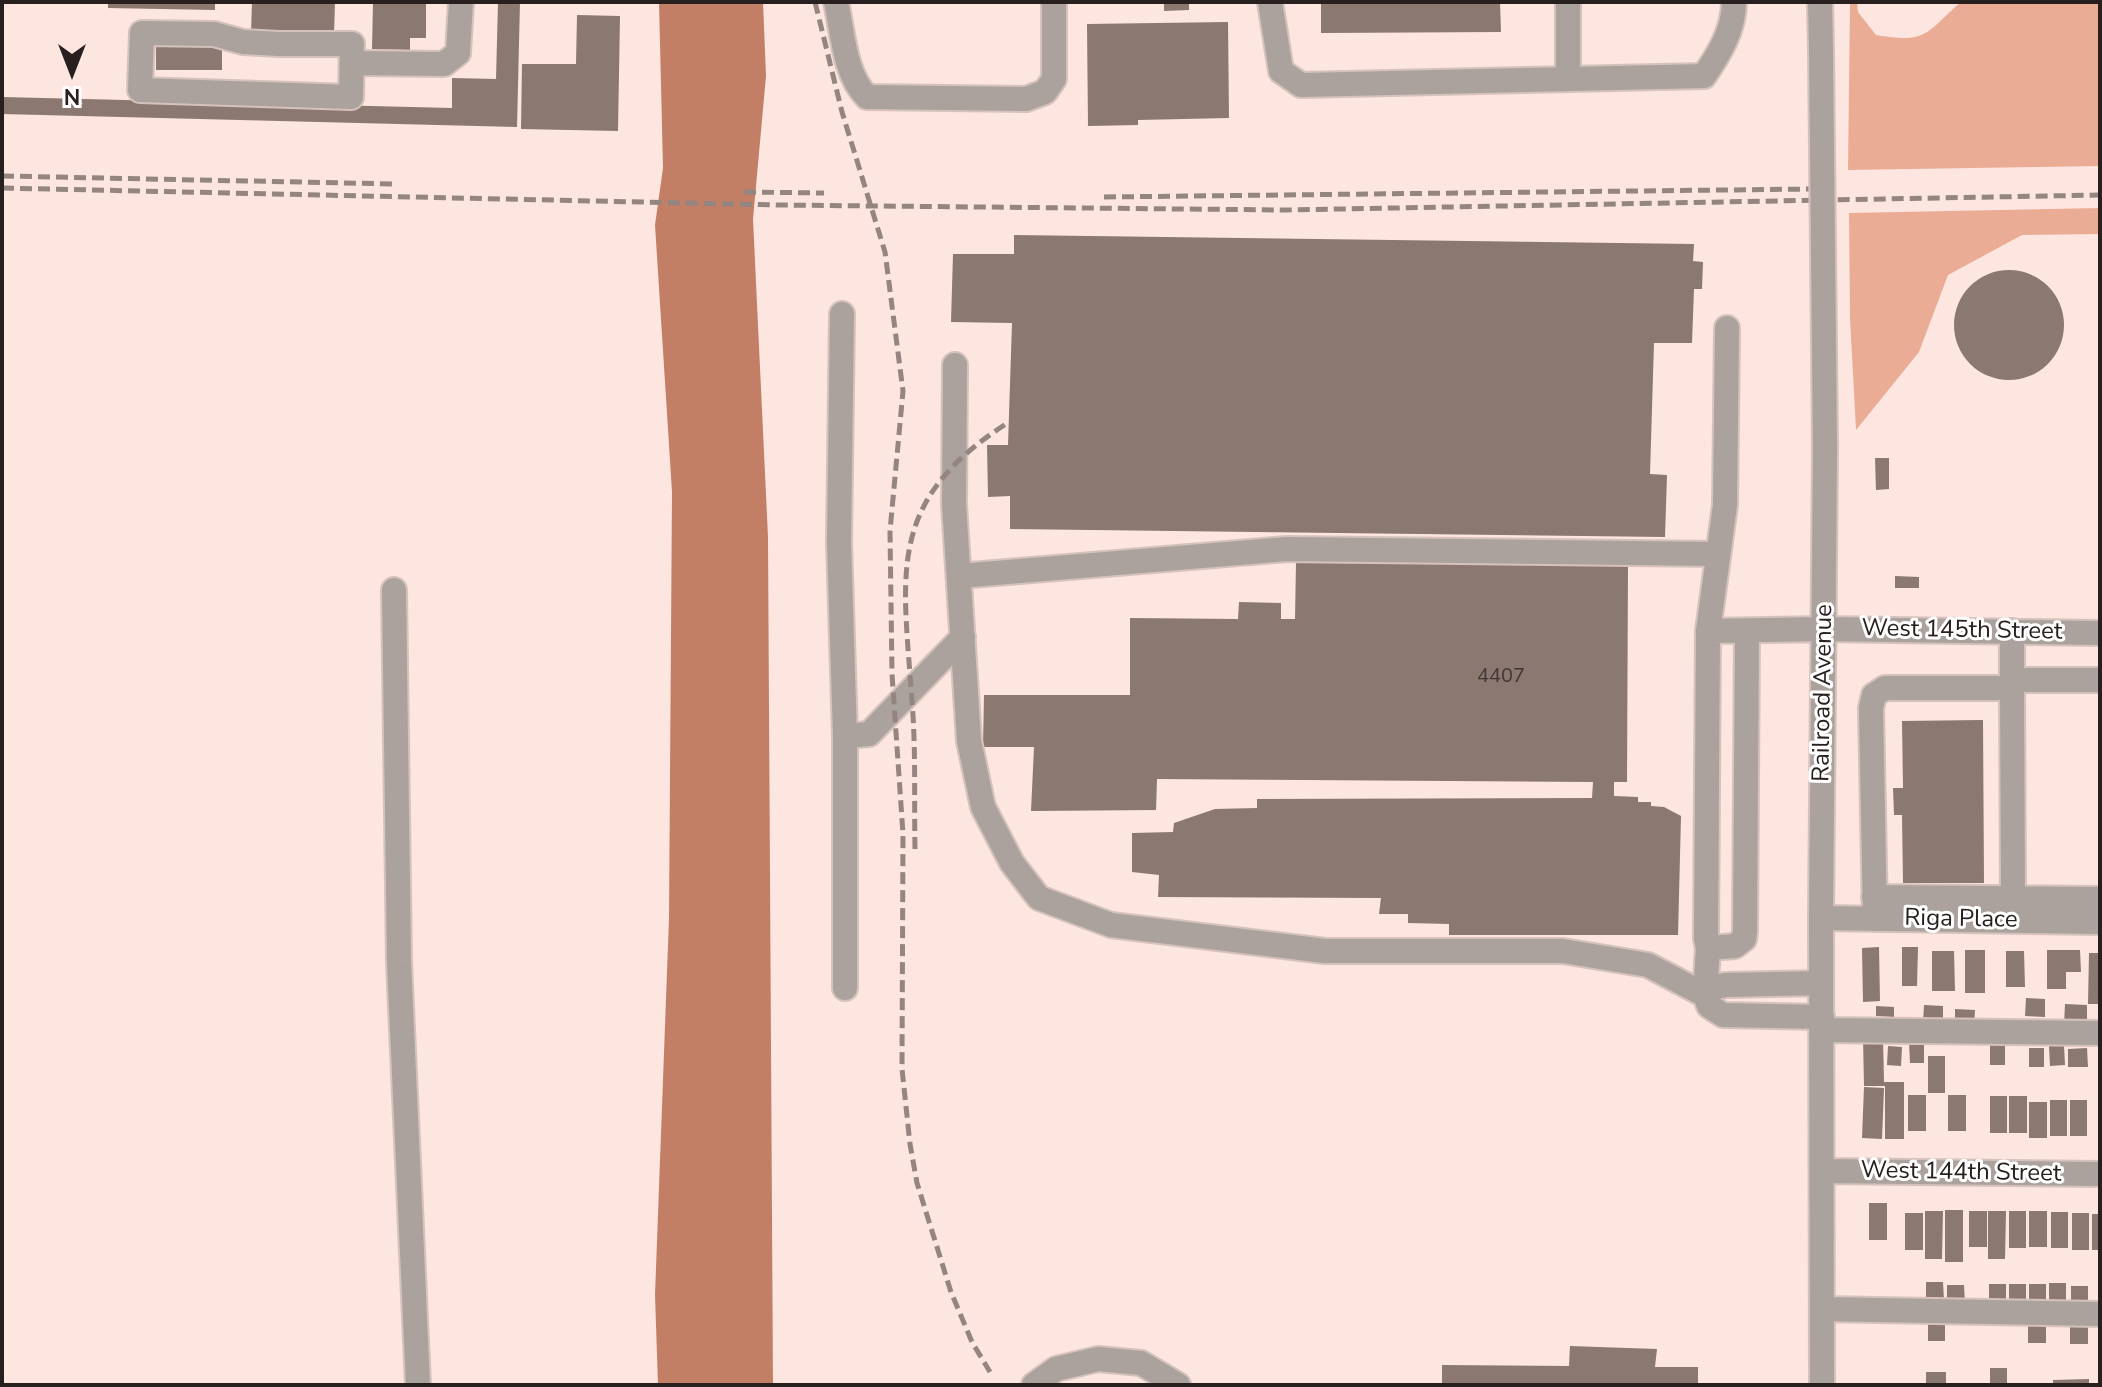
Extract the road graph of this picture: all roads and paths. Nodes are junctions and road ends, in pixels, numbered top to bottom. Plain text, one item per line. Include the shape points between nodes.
1 (461, 2) edge
2 (836, 2) edge
3 (1054, 2) edge
4 (1270, 2) edge
5 (1568, 2) edge
6 (1734, 2) edge
7 (1820, 2) edge
8 (352, 63) junction
9 (1568, 79) junction
10 (842, 314) dead end
11 (1727, 328) dead end
12 (955, 365) dead end
13 (1718, 554) junction
14 (959, 576) junction
15 (394, 590) dead end
16 (1824, 629) junction
17 (1708, 631) junction
18 (2012, 631) junction
19 (1747, 632) junction
20 (2100, 633) edge
21 (963, 637) junction
22 (2100, 680) edge
23 (2012, 684) junction
24 (845, 736) junction
25 (2100, 899) edge
26 (2017, 906) junction
27 (1874, 908) junction
28 (1821, 918) junction
29 (2100, 922) edge
30 (1708, 948) junction
31 (1821, 983) junction
32 (845, 988) dead end
33 (1705, 995) junction
34 (1822, 1024) junction
35 (2100, 1033) edge
36 (1822, 1171) junction
37 (2100, 1174) edge
38 (1822, 1309) junction
39 (2100, 1314) edge
40 (418, 1385) edge
41 (1034, 1385) edge
42 (1178, 1385) edge
43 (1822, 1385) edge

1 - 8 street via 458,53 444,64
2 - 3 street via 850,68 867,97 1026,99 1045,92 1054,79
4 - 9 street via 1281,71 1301,85
5 - 9 street
6 - 9 street via 1721,50 1704,76
7 - 16 street, Railroad Avenue, bridge
8 - 8 street via 352,44 142,33 140,90 351,97
10 - 24 street via 839,542
11 - 13 street via 1725,505
12 - 14 street
13 - 14 street via 1287,549
13 - 17 street
14 - 21 street
15 - 40 street via 399,962
16 - 18 street, West 145th Street
16 - 19 street, West 145th Street
16 - 28 street, Railroad Avenue
17 - 19 street, West 145th Street
17 - 30 street
18 - 20 street, West 145th Street
18 - 23 street
19 - 30 street via 1745,931 1735,946
21 - 24 street via 869,734
21 - 33 street via 969,741 983,807 1012,863 1039,898 1111,925 1325,951 1563,951 1648,965
22 - 23 street
23 - 26 street
23 - 27 street via 1885,688 1874,695
24 - 32 street
25 - 26 street
26 - 27 street, Riga Place
26 - 29 street, Riga Place
27 - 28 street, Riga Place
28 - 31 street, Railroad Avenue
30 - 33 street
31 - 33 street via 1725,985
31 - 34 street, Railroad Avenue
33 - 34 street via 1709,1006 1723,1015
34 - 35 street
34 - 36 street, Railroad Avenue
36 - 37 street, West 144th Street
36 - 38 street, Railroad Avenue
38 - 39 street
38 - 43 street, Railroad Avenue
41 - 42 street via 1056,1369 1098,1359 1141,1363

